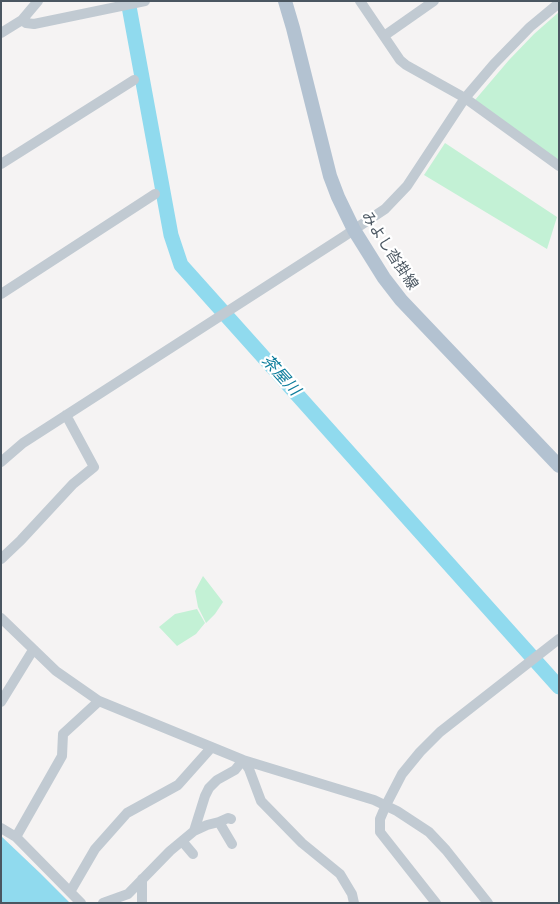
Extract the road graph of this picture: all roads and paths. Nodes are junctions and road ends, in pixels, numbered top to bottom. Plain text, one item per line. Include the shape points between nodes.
1 (38, 1) edge
2 (285, 1) edge
3 (360, 1) edge
4 (434, 1) edge
5 (140, 2) edge
6 (559, 2) edge
7 (22, 20) junction
8 (1, 33) edge
9 (384, 36) junction
10 (134, 80) dead end
11 (465, 98) junction
12 (1, 164) edge
13 (559, 166) edge
14 (155, 194) dead end
15 (354, 230) junction
16 (1, 294) edge
17 (66, 415) junction
18 (1, 462) edge
19 (559, 466) edge
20 (1, 559) edge
21 (1, 618) edge
22 (559, 639) edge
23 (33, 650) junction
24 (5, 688) edge
25 (99, 701) junction
26 (1, 702) edge
27 (211, 748) junction
28 (243, 760) junction
29 (386, 805) junction
30 (231, 819) dead end
31 (219, 822) junction
32 (2, 829) edge
33 (194, 831) junction
34 (16, 837) junction
35 (182, 841) junction
36 (232, 844) dead end
37 (193, 854) dead end
38 (142, 879) junction
39 (70, 892) junction
40 (124, 896) junction
41 (143, 902) edge
42 (81, 903) edge
43 (103, 903) edge
44 (354, 903) edge
45 (436, 903) edge
46 (488, 903) edge

1 - 7 street
2 - 15 main road, みよし沓掛線 via 330,176
3 - 9 street
4 - 9 street
5 - 7 street via 34,24
6 - 11 street via 502,54
7 - 8 street
9 - 11 street via 406,65
10 - 12 street
11 - 13 street
11 - 15 street via 407,186 385,209
14 - 16 street
15 - 17 street
15 - 19 main road, みよし沓掛線 via 401,300
17 - 18 street via 23,443
17 - 20 street via 94,467 73,484
21 - 23 street
22 - 29 street via 440,732 402,774
23 - 24 street
23 - 25 street via 56,671
24 - 26 street
25 - 27 street
25 - 34 street via 63,734 62,756
27 - 28 street
27 - 39 street via 178,786 128,813 95,849
28 - 29 street
28 - 33 street via 235,770 216,780 209,788
28 - 44 street via 261,802 302,843 340,874
29 - 45 street via 380,819 380,832
29 - 46 street via 429,832
30 - 31 street
31 - 33 street
31 - 36 street
32 - 34 street
33 - 35 street
34 - 39 street
35 - 37 street
35 - 38 street
38 - 40 street
38 - 41 street
39 - 42 street
40 - 41 street
40 - 43 street

